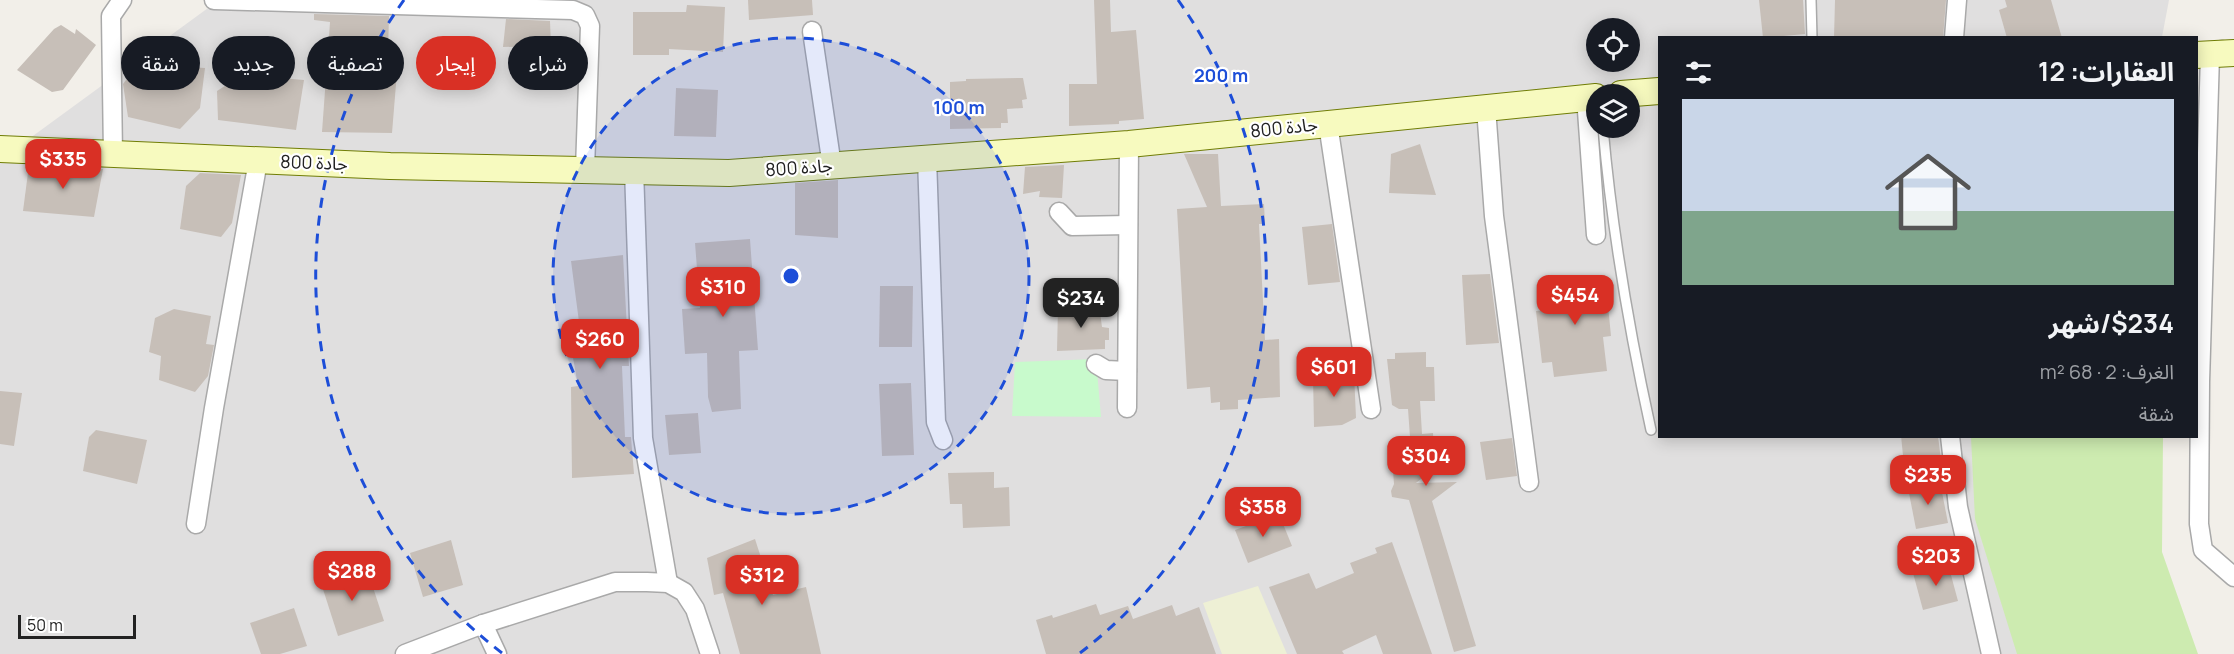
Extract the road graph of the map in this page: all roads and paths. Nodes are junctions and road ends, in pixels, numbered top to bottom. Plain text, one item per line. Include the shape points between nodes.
1 (122, 0) edge
2 (214, 0) edge
3 (1811, 0) edge
4 (1957, 0) edge
5 (812, 31) dead end
6 (1812, 36) edge
7 (1954, 36) edge
8 (2234, 45) edge
9 (2213, 54) edge
10 (1658, 92) edge
11 (1640, 93) edge
12 (1586, 98) edge
13 (1486, 108) junction
14 (1328, 124) junction
15 (1592, 138) edge
16 (1604, 138) edge
17 (1129, 144) junction
18 (0, 149) edge
19 (114, 155) junction
20 (927, 158) junction
21 (258, 160) junction
22 (832, 166) junction
23 (585, 169) junction
24 (634, 169) junction
25 (1059, 212) dead end
26 (1128, 225) junction
27 (1596, 235) dead end
28 (1096, 364) dead end
29 (1127, 371) junction
30 (1127, 408) dead end
31 (1371, 409) dead end
32 (1651, 430) dead end
33 (1950, 438) edge
34 (943, 440) dead end
35 (1529, 482) dead end
36 (196, 524) dead end
37 (2234, 577) edge
38 (668, 583) junction
39 (483, 624) junction
40 (405, 654) edge
41 (497, 654) edge
42 (710, 654) edge
43 (1991, 654) edge

1 - 19 street via 111,16
2 - 23 street via 573,10 585,15 590,26
3 - 6 lane
4 - 7 street
5 - 22 street
8 - 9 street
9 - 37 street via 2200,382 2199,524 2203,550
10 - 11 main road
12 - 13 main road, جادة 800
13 - 14 main road, جادة 800
13 - 35 street via 1494,216
14 - 17 main road, جادة 800
14 - 31 street
15 - 27 street
16 - 32 lane via 1627,319
17 - 20 main road, جادة 800
17 - 26 street
18 - 19 main road, جادة 800
19 - 21 main road, جادة 800
20 - 22 main road, جادة 800
20 - 34 street via 936,422
21 - 23 main road, جادة 800
21 - 36 street
22 - 24 main road, جادة 800 via 729,173
23 - 24 main road, جادة 800
24 - 38 street via 643,438
25 - 26 street via 1072,226
26 - 29 street
28 - 29 street via 1106,370
29 - 30 street
33 - 43 street via 1958,507
38 - 39 street via 615,582
38 - 42 street via 684,592 695,609
39 - 40 street
39 - 41 street

